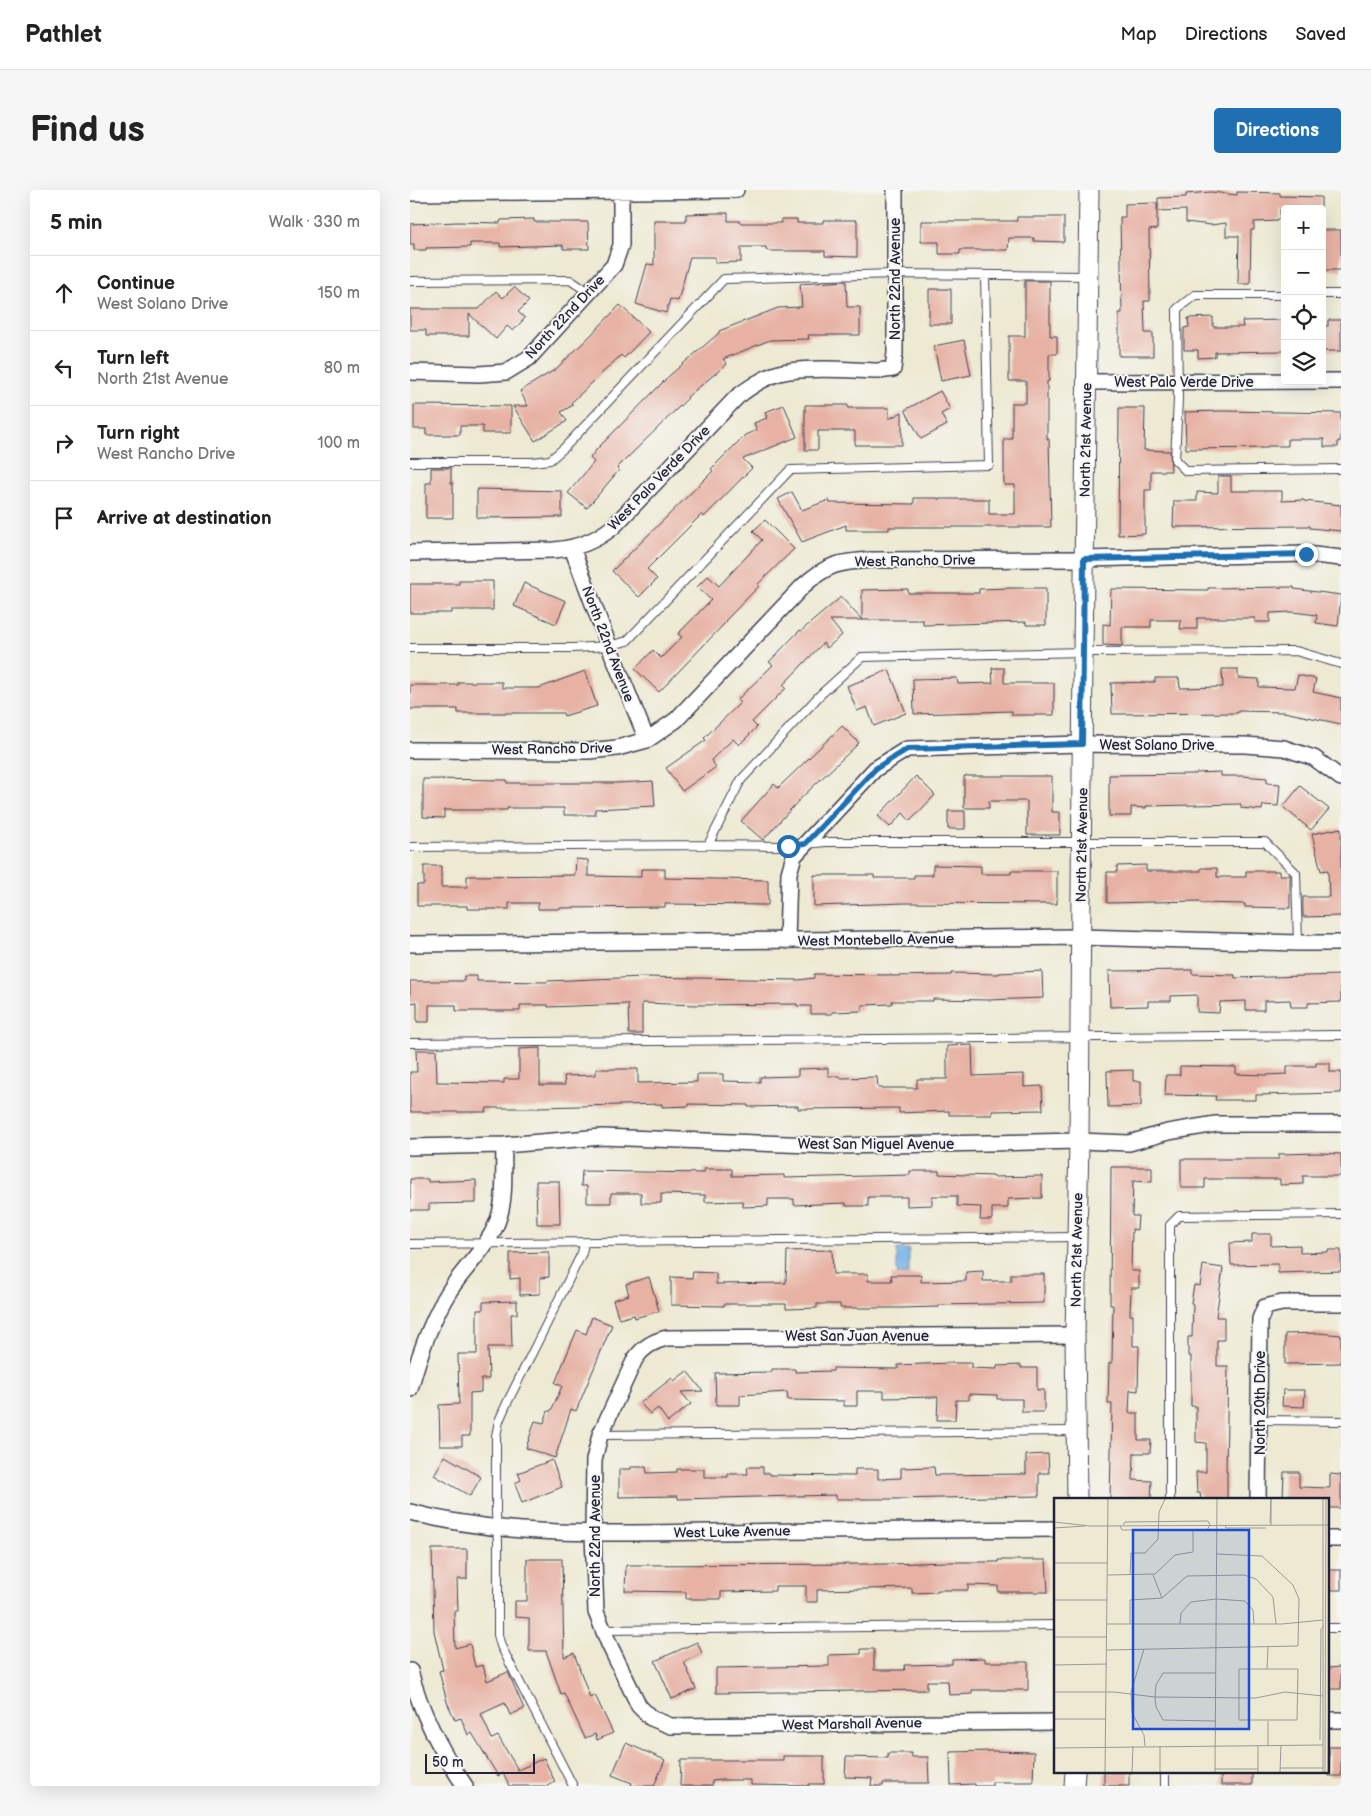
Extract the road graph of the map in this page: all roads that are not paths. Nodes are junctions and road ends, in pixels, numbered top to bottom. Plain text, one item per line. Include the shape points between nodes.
1 (621, 190) edge
2 (736, 190) edge
3 (895, 190) edge
4 (1089, 190) edge
5 (410, 193) edge
6 (895, 274) junction
7 (985, 275) junction
8 (1088, 276) junction
9 (410, 281) edge
10 (588, 292) junction
11 (1326, 294) edge
12 (1341, 294) edge
13 (1281, 295) edge
14 (893, 369) joint
15 (410, 372) edge
16 (1341, 381) edge
17 (1087, 382) junction
18 (1177, 382) junction
19 (410, 462) edge
20 (1341, 469) edge
21 (572, 548) junction
22 (410, 553) edge
23 (1341, 558) edge
24 (1084, 559) junction
25 (609, 646) junction
26 (410, 648) edge
27 (1083, 652) junction
28 (1341, 664) edge
29 (648, 740) junction
30 (1082, 744) junction
31 (410, 750) edge
32 (1341, 778) edge
33 (1082, 842) junction
34 (805, 844) junction
35 (708, 845) junction
36 (410, 847) edge
37 (1080, 937) junction
38 (788, 941) junction
39 (1298, 943) junction
40 (1341, 943) edge
41 (410, 944) edge
42 (1341, 1035) edge
43 (1080, 1036) junction
44 (410, 1043) edge
45 (1341, 1124) edge
46 (1080, 1141) junction
47 (504, 1145) junction
48 (410, 1148) edge
49 (1341, 1214) edge
50 (1077, 1238) junction
51 (488, 1243) junction
52 (584, 1243) junction
53 (410, 1244) edge
54 (1341, 1302) edge
55 (1075, 1335) junction
56 (642, 1350) joint
57 (410, 1389) edge
58 (1260, 1420) junction
59 (1341, 1421) edge
60 (1076, 1431) junction
61 (600, 1435) junction
62 (1077, 1498) edge
63 (1170, 1498) edge
64 (1258, 1498) edge
65 (410, 1512) edge
66 (497, 1528) junction
67 (1054, 1529) edge
68 (593, 1533) junction
69 (1328, 1539) edge
70 (1341, 1539) edge
71 (1054, 1625) edge
72 (1328, 1628) edge
73 (1341, 1628) edge
74 (602, 1630) junction
75 (410, 1671) edge
76 (650, 1718) joint
77 (1328, 1720) edge
78 (1341, 1720) edge
79 (1054, 1722) edge
80 (465, 1786) edge
81 (573, 1786) edge

1 - 2 street
1 - 5 street
1 - 10 street, North 22nd Drive via 621,245 614,265
3 - 6 street, North 22nd Avenue
4 - 8 street, North 21st Avenue
6 - 7 lane
6 - 14 street, North 22nd Avenue
6 - 19 lane via 724,279 550,460
7 - 8 lane
7 - 25 lane via 989,465 790,470 626,641
8 - 17 street, North 21st Avenue
9 - 10 lane via 570,280
10 - 15 street, North 22nd Drive via 529,358 506,372
11 - 12 lane
13 - 18 lane via 1195,295 1177,309
14 - 21 street, West Palo Verde Drive via 787,371 748,389 613,527 588,543
16 - 18 street, West Palo Verde Drive
17 - 18 street, West Palo Verde Drive
17 - 24 street, North 21st Avenue
18 - 20 lane via 1176,460 1186,471
21 - 22 street, West Palo Verde Drive
21 - 25 street, North 22nd Avenue
23 - 24 street, West Rancho Drive via 1306,554
24 - 27 street, North 21st Avenue
24 - 29 street, West Rancho Drive via 871,560 831,566 803,586 676,720
25 - 26 lane
25 - 29 street, North 22nd Avenue
27 - 28 lane via 1296,651
27 - 30 street, North 21st Avenue
27 - 35 lane via 862,657 820,695 741,780
29 - 31 street, West Rancho Drive via 589,751
30 - 32 street, West Solano Drive via 1284,748 1314,758
30 - 33 street, North 21st Avenue
30 - 34 street, West Solano Drive via 907,749 875,769
33 - 34 lane
33 - 37 street, North 21st Avenue
33 - 39 lane via 1265,842 1296,873
34 - 35 lane
34 - 38 street, West Solano Drive via 794,856 789,873
35 - 36 lane
37 - 38 street, West Montebello Avenue
37 - 39 street, West Montebello Avenue
37 - 43 street, North 21st Avenue
38 - 41 street, West Montebello Avenue
39 - 40 street, West Montebello Avenue
42 - 43 lane
43 - 44 lane
43 - 46 street, North 21st Avenue
45 - 46 street, West San Miguel Avenue via 1216,1124 1129,1143
46 - 47 street, West San Miguel Avenue via 838,1146 602,1137
46 - 50 street, North 21st Avenue
47 - 48 street, West San Miguel Avenue
47 - 51 street via 499,1216
49 - 63 lane via 1179,1216 1170,1226
50 - 52 lane
50 - 55 street, North 21st Avenue
51 - 52 lane
51 - 53 lane
51 - 57 street via 455,1283 438,1312
52 - 66 lane via 582,1253 499,1421 496,1436
54 - 58 street, North 20th Drive via 1282,1303 1266,1307 1260,1319
55 - 56 street, West San Juan Avenue via 667,1338 656,1340
55 - 60 street, North 21st Avenue
56 - 61 street, North 22nd Avenue
58 - 59 lane
58 - 64 street, North 20th Drive
60 - 61 lane
60 - 62 street, North 21st Avenue
61 - 68 street, North 22nd Avenue via 594,1460
65 - 66 street, West Luke Avenue
66 - 68 street, West Luke Avenue
66 - 81 lane via 501,1646
67 - 68 street, West Luke Avenue
68 - 74 street, North 22nd Avenue via 596,1612
69 - 70 street
71 - 74 lane
72 - 73 lane
74 - 76 street, North 22nd Avenue via 640,1706
75 - 80 street via 417,1698 432,1732
76 - 79 street, West Marshall Avenue via 671,1726
77 - 78 street

